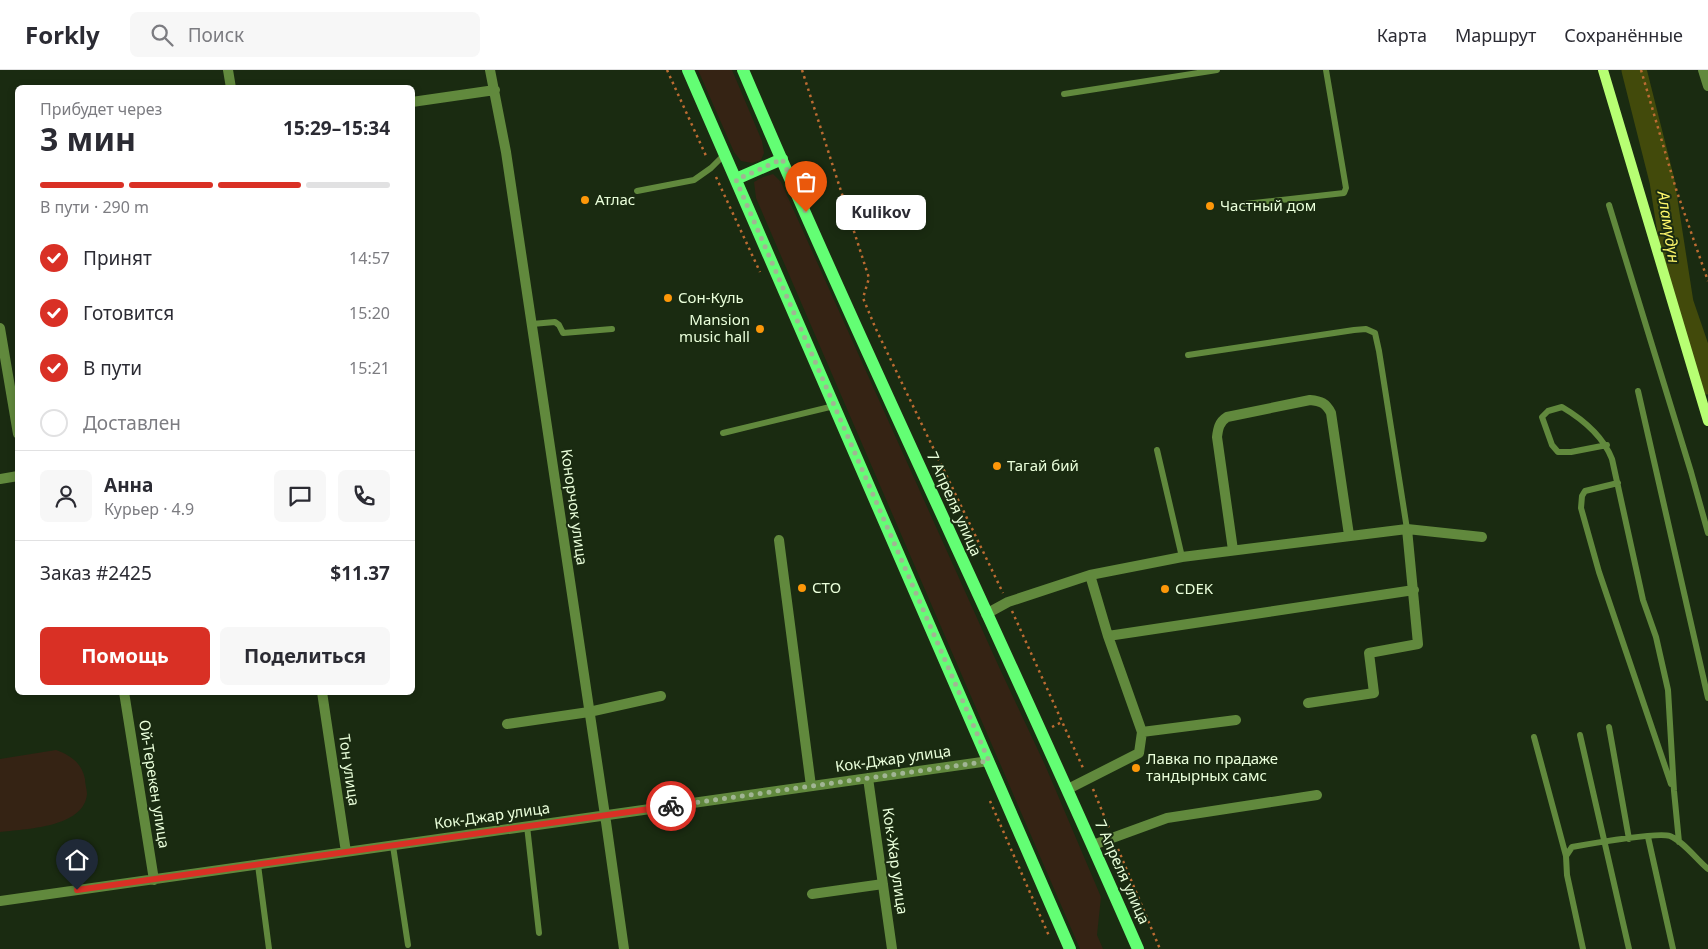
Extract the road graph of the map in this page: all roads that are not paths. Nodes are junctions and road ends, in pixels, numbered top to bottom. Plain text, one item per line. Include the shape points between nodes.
1 (228, 70) edge
2 (490, 70) edge
3 (688, 70) edge
4 (1217, 70) edge
5 (1326, 70) edge
6 (1603, 70) edge
7 (1703, 70) edge
8 (746, 72) edge
9 (1191, 72) edge
10 (230, 85) edge
11 (1708, 86) edge
12 (495, 90) junction
13 (1064, 94) dead end
14 (415, 102) edge
15 (725, 154) junction
16 (782, 159) junction
17 (736, 180) junction
18 (637, 191) dead end
19 (1245, 204) dead end
20 (1609, 205) dead end
21 (532, 324) junction
22 (0, 328) edge
23 (612, 329) dead end
24 (1188, 355) dead end
25 (1638, 391) dead end
26 (834, 406) junction
27 (15, 416) edge
28 (1708, 421) edge
29 (723, 433) dead end
30 (1607, 445) junction
31 (1157, 450) dead end
32 (15, 476) edge
33 (0, 479) edge
34 (1618, 483) junction
35 (1407, 528) junction
36 (1708, 533) edge
37 (1349, 535) junction
38 (1482, 537) dead end
39 (778, 540) dead end
40 (1233, 550) junction
41 (1182, 557) junction
42 (1090, 575) junction
43 (1414, 590) junction
44 (986, 614) junction
45 (1108, 636) junction
46 (124, 695) edge
47 (322, 695) edge
48 (661, 696) dead end
49 (1708, 698) edge
50 (1308, 703) dead end
51 (589, 712) junction
52 (1236, 720) dead end
53 (507, 724) dead end
54 (1610, 727) dead end
55 (1142, 732) junction
56 (1580, 735) dead end
57 (1534, 737) dead end
58 (989, 761) junction
59 (868, 778) junction
60 (811, 786) junction
61 (1068, 789) junction
62 (1674, 791) junction
63 (1317, 794) dead end
64 (605, 816) junction
65 (527, 826) junction
66 (1648, 836) junction
67 (1629, 839) junction
68 (1604, 842) junction
69 (1679, 842) junction
70 (1092, 845) junction
71 (393, 846) junction
72 (346, 852) junction
73 (1566, 856) junction
74 (258, 865) junction
75 (1708, 870) edge
76 (154, 880) junction
77 (883, 884) junction
78 (812, 894) dead end
79 (0, 901) edge
80 (539, 933) dead end
81 (408, 945) dead end
82 (269, 949) edge
83 (624, 949) edge
84 (892, 949) edge
85 (1070, 949) edge
86 (1138, 949) edge
87 (1583, 949) edge
88 (1629, 949) edge
89 (1673, 949) edge

1 - 10 street
2 - 12 street, Конорчок улица
3 - 15 main road
4 - 9 lane
5 - 19 lane via 1344,193
6 - 28 street
7 - 11 street
8 - 16 main road, 7 Апреля улица
9 - 13 lane
12 - 14 street
12 - 21 street, Конорчок улица
15 - 17 main road
15 - 18 lane via 694,180
16 - 17 main road
16 - 44 main road, 7 Апреля улица
17 - 26 main road
20 - 36 lane
21 - 23 lane via 555,322 563,333
21 - 51 street, Конорчок улица
22 - 27 street
24 - 35 lane via 1328,333 1366,329 1375,333
25 - 49 lane
26 - 29 lane
26 - 58 main road
30 - 30 lane via 1558,452 1552,445 1542,417 1562,407 1579,417
30 - 34 lane
31 - 41 lane
32 - 33 street
34 - 62 lane via 1643,600 1656,637 1668,690
34 - 62 lane via 1586,491 1581,508 1599,572
35 - 37 street
35 - 38 street
35 - 43 street
37 - 40 street
37 - 40 street via 1331,413 1320,401 1310,400 1227,417 1220,425 1217,437
39 - 60 street
40 - 41 street
41 - 42 street
42 - 44 street via 1008,602
42 - 45 street
43 - 45 street
43 - 50 street via 1418,644 1369,653 1374,693
44 - 61 main road, 7 Апреля улица
45 - 55 street
46 - 76 street, Ой-Терекен улица
47 - 72 street, Тон улица
48 - 51 street
51 - 53 street
51 - 64 street, Конорчок улица
52 - 55 street
54 - 67 lane
55 - 61 street via 1139,753
56 - 68 lane
57 - 73 lane
58 - 59 street, Кок-Джар улица
58 - 85 main road
59 - 60 street, Кок-Джар улица
59 - 77 street, Кок-Жар улица
60 - 64 street, Кок-Джар улица
61 - 70 main road, 7 Апреля улица
62 - 69 lane
63 - 70 street via 1166,818
64 - 65 street, Кок-Джар улица
64 - 83 street, Конорчок улица
65 - 71 street, Кок-Джар улица
65 - 80 lane
66 - 67 lane
66 - 69 lane via 1668,836
66 - 89 lane
67 - 68 lane
68 - 73 lane via 1572,847
68 - 88 lane
69 - 75 lane
70 - 86 main road, 7 Апреля улица
71 - 72 street, Кок-Джар улица
71 - 81 lane
72 - 74 street, Кок-Джар улица
73 - 87 lane
74 - 76 street, Кок-Джар улица
74 - 82 lane
76 - 79 street, Кок-Джар улица
77 - 78 street
77 - 84 street, Кок-Жар улица

